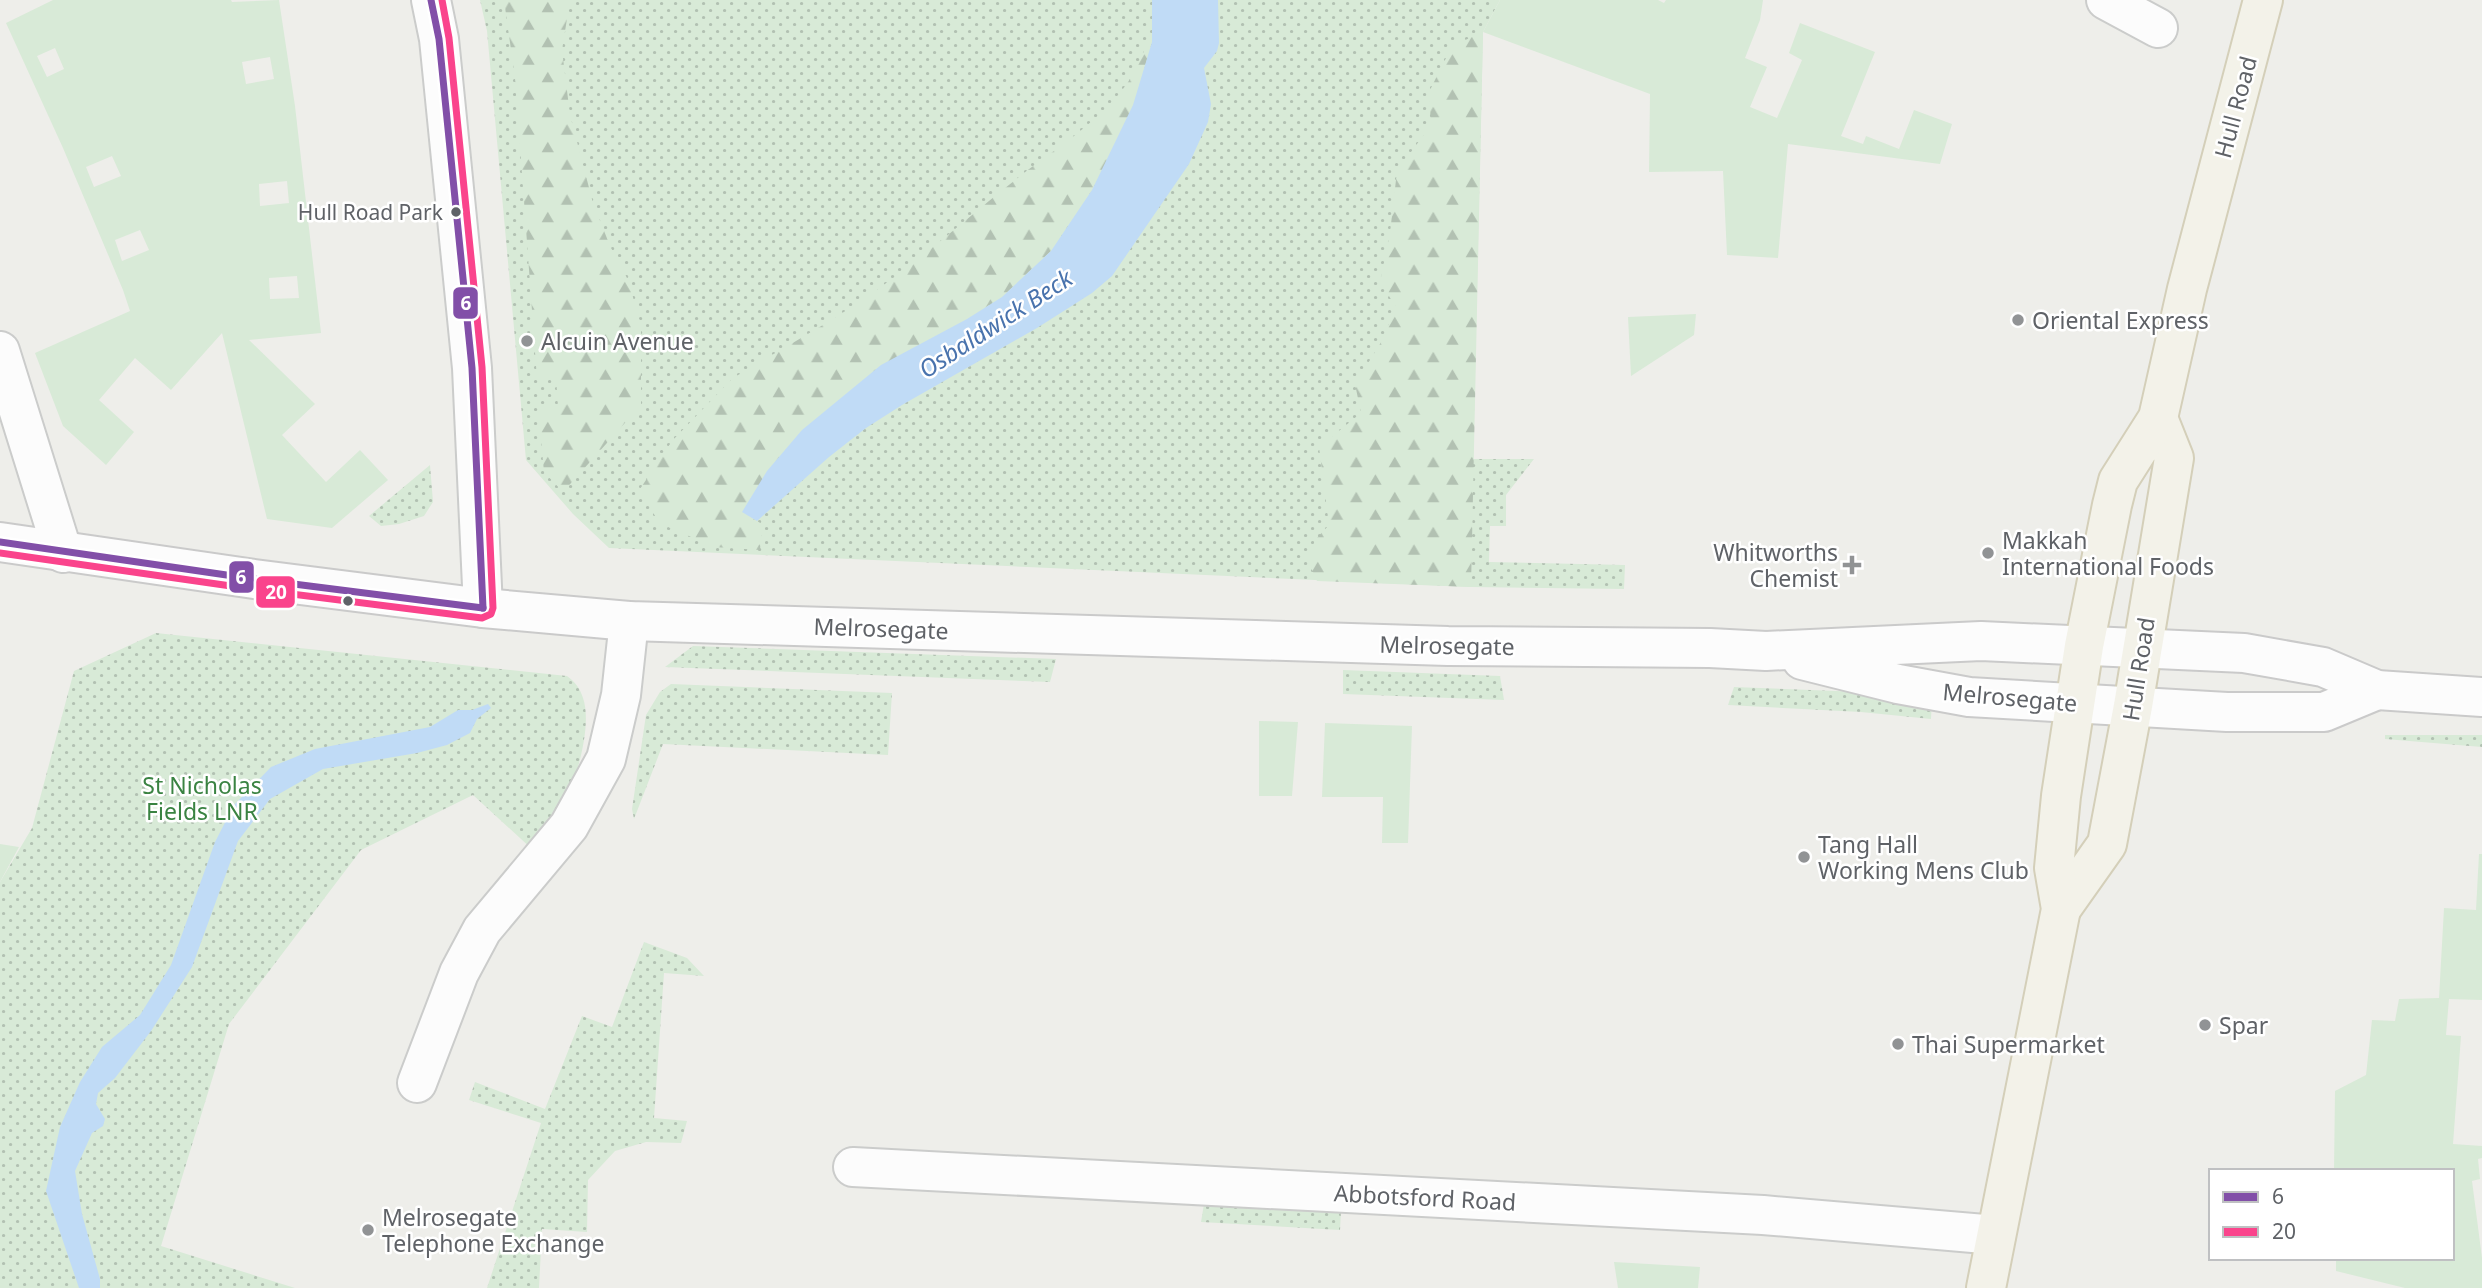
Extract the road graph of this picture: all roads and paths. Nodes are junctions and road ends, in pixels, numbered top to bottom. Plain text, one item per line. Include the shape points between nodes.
1 (431, 0) edge
2 (2106, 0) edge
3 (2263, 0) edge
4 (2158, 28) dead end
5 (0, 351) edge
6 (2158, 418) junction
7 (0, 542) edge
8 (64, 553) junction
9 (483, 608) junction
10 (629, 621) junction
11 (2084, 646) junction
12 (2141, 649) junction
13 (1766, 651) junction
14 (2377, 690) junction
15 (2482, 697) edge
16 (2074, 704) junction
17 (2133, 706) junction
18 (2060, 909) junction
19 (417, 1083) dead end
20 (853, 1167) dead end
21 (1996, 1235) junction
22 (1986, 1288) edge

1 - 9 street via 439,39 472,368
2 - 4 street
3 - 6 main road, Hull Road
5 - 8 street
6 - 11 main road, Hull Road via 2118,481
6 - 12 main road, Hull Road via 2174,458
7 - 8 street, Melrosegate
8 - 9 street, Melrosegate
9 - 10 street, Melrosegate
10 - 13 street, Melrosegate
10 - 19 street via 621,695 606,759 569,826 482,930 450,994
11 - 12 street, Melrosegate
11 - 13 street, Melrosegate via 1981,641
11 - 16 main road, Hull Road
12 - 14 street, Melrosegate via 2263,656 2323,667
12 - 17 main road, Hull Road
13 - 16 street, Melrosegate via 1969,697
14 - 15 street
14 - 17 street, Melrosegate via 2324,712
16 - 17 street, Melrosegate
16 - 18 main road, Hull Road via 2054,867
17 - 18 main road, Hull Road via 2106,844
18 - 21 main road, Hull Road
20 - 21 street, Abbotsford Road via 1750,1214
21 - 22 main road, Hull Road

